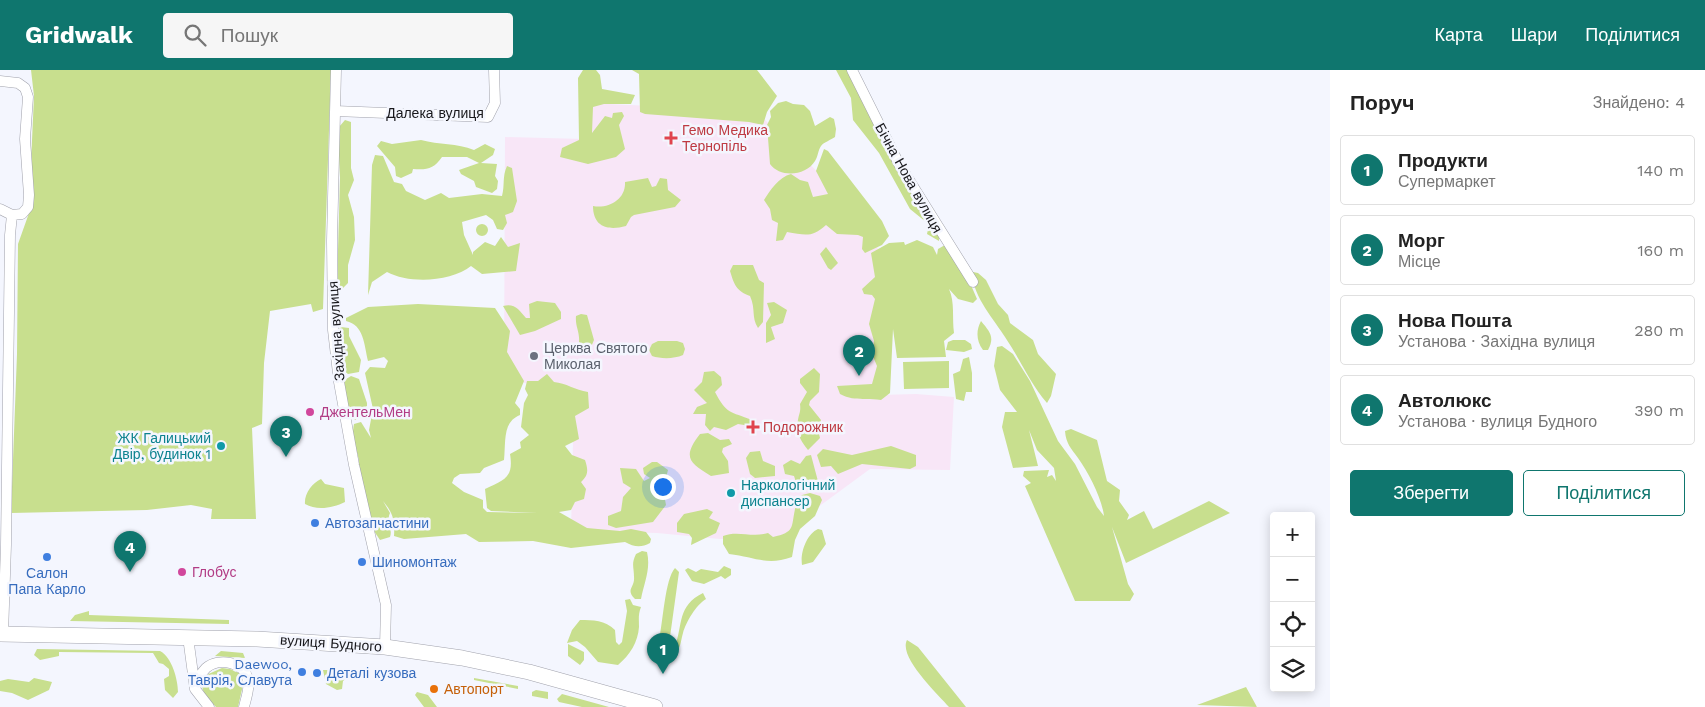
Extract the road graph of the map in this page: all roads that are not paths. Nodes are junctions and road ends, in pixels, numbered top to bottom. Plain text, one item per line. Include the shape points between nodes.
1 (336, 70) edge
2 (494, 70) edge
3 (852, 70) edge
4 (0, 81) edge
5 (335, 111) junction
6 (0, 209) edge
7 (12, 215) junction
8 (973, 282) dead end
9 (4, 332) edge
10 (1, 634) edge
11 (188, 637) junction
12 (385, 647) junction
13 (195, 689) junction
14 (209, 707) edge
15 (244, 707) edge
16 (656, 707) edge

1 - 5 street, Західна вулиця
2 - 5 street, Далека вулиця via 495,103 488,117
3 - 8 street, Бічна Нова вулиця via 899,164
4 - 7 street via 18,83 25,88 28,97 25,139 28,208 22,214
5 - 12 street, Західна вулиця via 332,306 335,353 354,465 386,605
6 - 7 street
7 - 9 street
9 - 10 street via 6,545
10 - 11 highway, вулиця Будного
11 - 12 highway, вулиця Будного
11 - 13 street
12 - 16 highway, вулиця Будного via 529,672
13 - 14 street
13 - 15 street via 198,678 208,667 221,662 234,663 248,678

